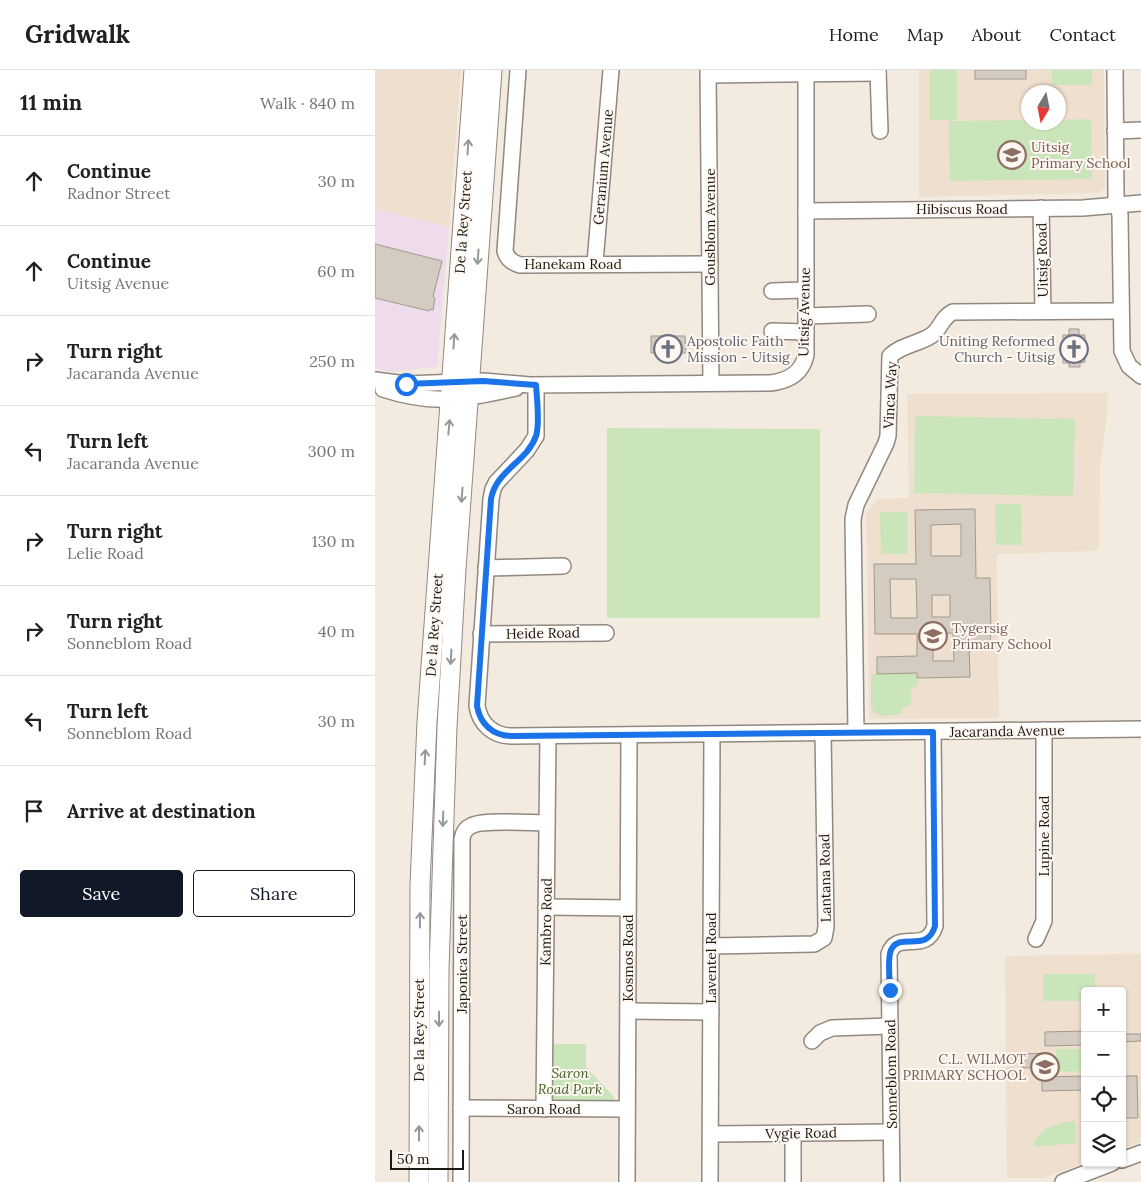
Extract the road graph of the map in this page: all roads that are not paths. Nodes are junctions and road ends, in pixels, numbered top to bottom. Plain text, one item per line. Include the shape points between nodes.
1 (474, 70) edge
2 (492, 70) edge
3 (518, 70) edge
4 (611, 70) edge
5 (1115, 70) edge
6 (708, 72) edge
7 (806, 72) edge
8 (878, 72) edge
9 (1141, 130) edge
10 (1115, 131) junction
11 (881, 132) dead end
12 (1141, 204) edge
13 (1118, 205) junction
14 (1041, 208) junction
15 (807, 211) junction
16 (595, 264) junction
17 (710, 264) junction
18 (805, 290) junction
19 (772, 291) dead end
20 (1043, 311) junction
21 (1121, 311) junction
22 (868, 314) dead end
23 (806, 316) junction
24 (772, 331) dead end
25 (806, 332) junction
26 (1141, 376) edge
27 (375, 380) edge
28 (711, 383) junction
29 (533, 385) junction
30 (375, 386) edge
31 (460, 390) junction
32 (563, 566) dead end
33 (486, 568) junction
34 (606, 632) dead end
35 (481, 634) junction
36 (1141, 729) edge
37 (1044, 730) junction
38 (856, 732) junction
39 (933, 732) junction
40 (823, 733) junction
41 (712, 734) junction
42 (629, 735) junction
43 (548, 736) junction
44 (547, 823) junction
45 (546, 907) junction
46 (628, 908) junction
47 (1036, 939) dead end
48 (711, 946) junction
49 (628, 1011) junction
50 (711, 1012) junction
51 (890, 1026) junction
52 (812, 1041) dead end
53 (461, 1108) junction
54 (544, 1109) junction
55 (627, 1109) junction
56 (891, 1132) junction
57 (793, 1133) junction
58 (711, 1134) junction
59 (1140, 1157) edge
60 (1126, 1159) edge
61 (1102, 1167) edge
62 (419, 1182) edge
63 (438, 1182) edge
64 (461, 1182) edge
65 (627, 1182) edge
66 (710, 1182) edge
67 (793, 1182) edge
68 (892, 1182) edge
69 (1063, 1182) edge

31 -> 1 main road, De la Rey Street
2 -> 31 main road, De la Rey Street
3 - 16 street, Hanekam Road via 506,255 521,264
4 - 16 street, Geranium Avenue
5 - 10 street
6 - 7 street
6 - 17 street, Gousblom Avenue
7 - 8 street
7 - 15 street, Uitsig Avenue
8 - 11 street
9 - 10 street
10 - 13 street
12 - 13 street, Hibiscus Road
13 - 14 street, Hibiscus Road
13 - 21 street
14 - 15 street, Hibiscus Road
14 - 20 street, Uitsig Road
15 - 18 street, Uitsig Avenue
16 - 17 street, Hanekam Road
17 - 28 street, Gousblom Avenue
18 - 19 street
18 - 23 street, Uitsig Avenue
20 - 21 street, Vinca Way
20 - 38 street, Vinca Way via 953,312 927,338 890,356 888,436 856,505 853,519
21 - 26 street via 1122,351 1129,366
22 - 23 street
23 - 25 street, Uitsig Avenue
24 - 25 street
25 - 28 street, Uitsig Avenue via 805,360 791,378 771,383
27 - 31 street
28 - 29 street, Uitsig Avenue
29 - 31 street, Uitsig Avenue
29 - 33 street, Jacaranda Avenue via 536,436 493,489
30 - 31 street via 416,398
62 -> 31 main road, De la Rey Street via 420,885 427,722
31 -> 63 main road, De la Rey Street via 439,970
32 - 33 street
33 - 35 street, Jacaranda Avenue
34 - 35 street, Heide Road
35 - 43 street, Jacaranda Avenue via 477,706 482,721 501,735
36 - 37 street, Jacaranda Avenue
37 - 39 street, Jacaranda Avenue
37 - 47 street, Lupine Road via 1044,921
38 - 39 street, Jacaranda Avenue
38 - 40 street, Jacaranda Avenue
39 - 51 street, Sonneblom Road via 934,929 918,942 901,942 890,951
40 - 41 street, Jacaranda Avenue
40 - 48 street, Lantana Road via 824,938 815,944
41 - 42 street, Jacaranda Avenue
41 - 48 street, Laventel Road
42 - 43 street, Jacaranda Avenue
42 - 46 street, Kosmos Road
43 - 44 street, Kambro Road
44 - 45 street, Kambro Road
44 - 53 street, Japonica Street via 487,822 471,826 463,834
45 - 46 street
45 - 54 street, Kambro Road
46 - 49 street, Kosmos Road
48 - 50 street, Laventel Road
49 - 50 street
49 - 55 street, Kosmos Road
50 - 58 street, Laventel Road
51 - 52 street via 832,1028
51 - 56 street, Sonneblom Road
53 - 54 street, Saron Road
53 - 64 street, Japonica Street
54 - 55 street, Saron Road
55 - 65 street, Kosmos Road
56 - 57 street, Vygie Road
56 - 68 street, Sonneblom Road
57 - 58 street, Vygie Road
57 - 67 street
58 - 66 street, Laventel Road
59 - 60 street
61 - 69 street

